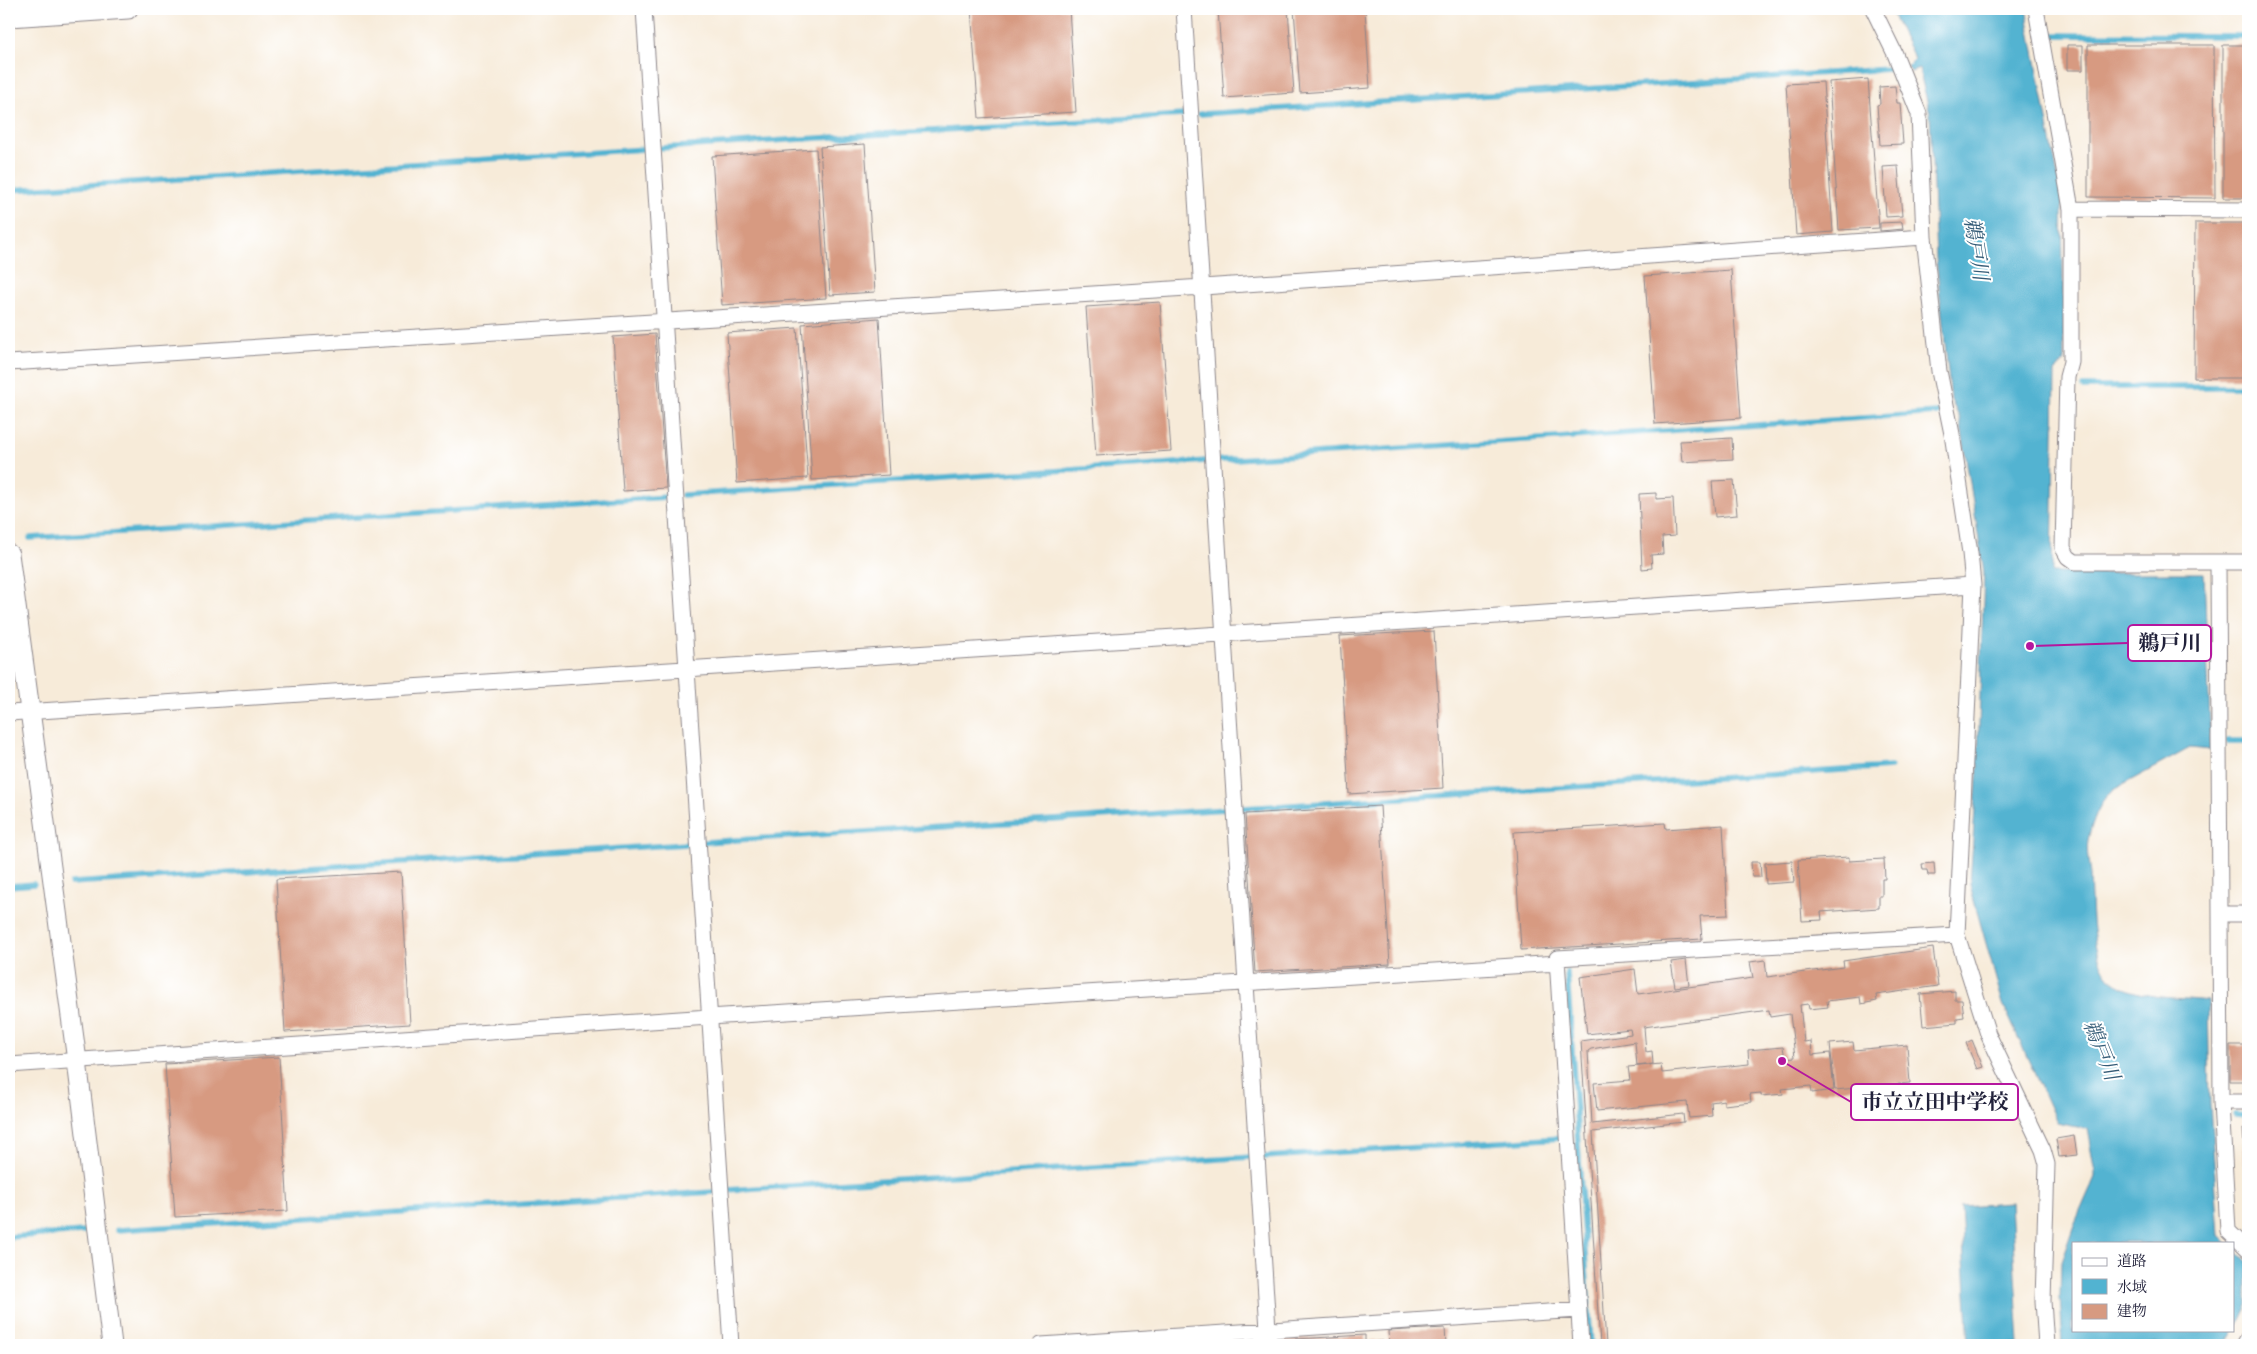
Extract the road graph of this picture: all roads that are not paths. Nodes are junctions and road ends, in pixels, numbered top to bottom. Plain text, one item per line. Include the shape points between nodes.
1 (128, 9) edge
2 (644, 9) edge
3 (1184, 9) edge
4 (1873, 9) edge
5 (2036, 9) edge
6 (9, 17) edge
7 (2071, 209) junction
8 (2248, 210) edge
9 (1924, 237) junction
10 (1203, 287) junction
11 (664, 322) junction
12 (9, 363) edge
13 (9, 554) edge
14 (2218, 562) junction
15 (2248, 562) edge
16 (1973, 585) junction
17 (1224, 634) junction
18 (687, 669) junction
19 (30, 711) junction
20 (9, 712) edge
21 (2220, 914) junction
22 (2248, 914) edge
23 (1957, 934) junction
24 (1558, 963) junction
25 (1248, 983) junction
26 (709, 1017) junction
27 (77, 1060) junction
28 (9, 1065) edge
29 (2221, 1102) junction
30 (2248, 1102) edge
31 (2248, 1250) edge
32 (1578, 1310) junction
33 (1269, 1338) edge
34 (2248, 1338) edge
35 (112, 1345) edge
36 (731, 1345) edge
37 (1041, 1345) edge
38 (1581, 1345) edge
39 (2046, 1345) edge
40 (2244, 1345) edge

1 - 6 street
2 - 11 street
3 - 10 street
4 - 9 street via 1919,114
5 - 7 street
7 - 8 street
7 - 14 street via 2071,362 2067,377 2063,548 2075,562
9 - 10 street
9 - 16 street via 1939,372 1952,434
10 - 11 street
10 - 17 street
11 - 12 street
11 - 18 street
13 - 19 street
14 - 15 street
14 - 21 street
16 - 17 street
16 - 23 street
17 - 18 street
17 - 25 street
18 - 19 street
18 - 26 street
19 - 20 street
19 - 27 street
21 - 22 street
21 - 29 street
23 - 24 street via 1558,958
23 - 39 street via 1988,1034 2047,1164 2042,1301
24 - 25 street
24 - 32 street
25 - 26 street
25 - 33 street
26 - 27 street
26 - 36 street
27 - 28 street
27 - 35 street
29 - 30 street
29 - 31 street via 2228,1231
32 - 33 street
32 - 38 street
33 - 37 street
34 - 40 street

